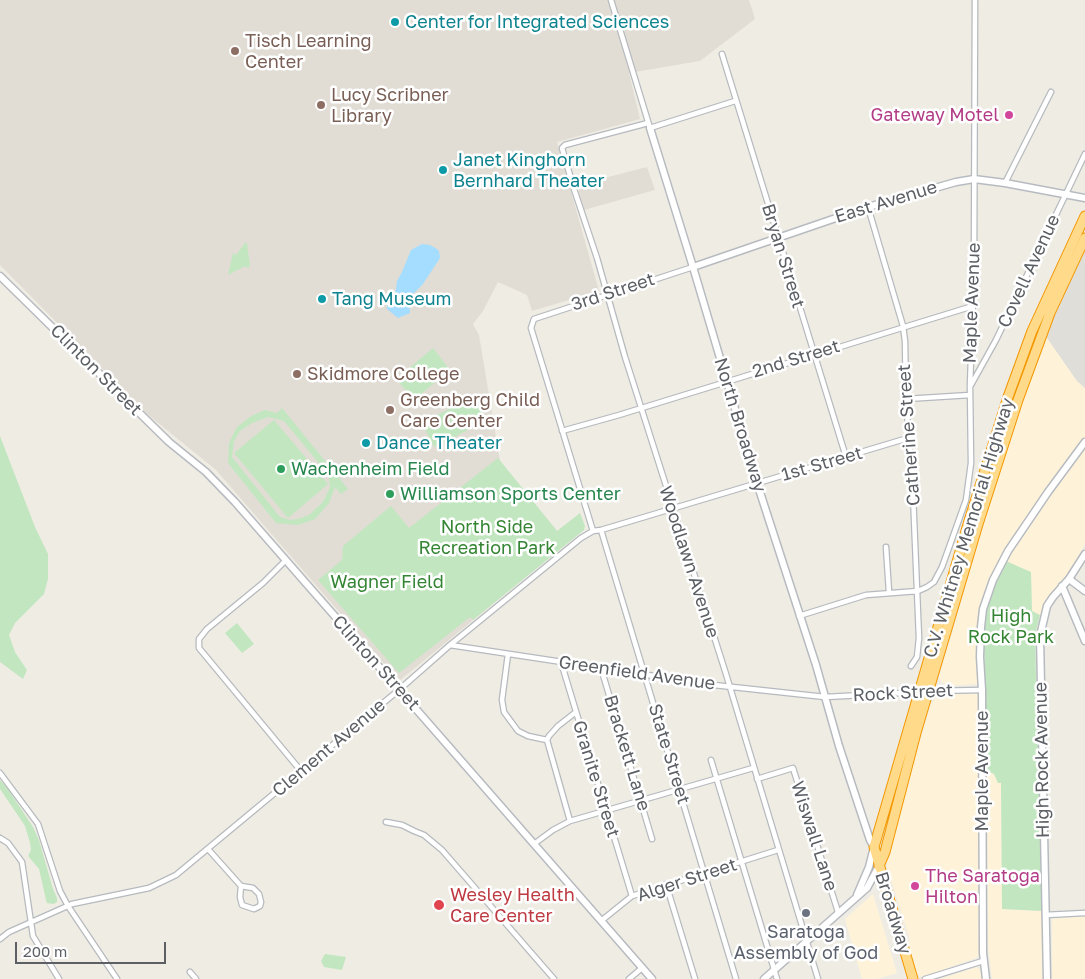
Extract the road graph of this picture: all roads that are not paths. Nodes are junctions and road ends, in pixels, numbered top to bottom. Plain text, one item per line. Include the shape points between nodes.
1 (611, 0) edge
2 (975, 0) edge
3 (722, 54) dead end
4 (1051, 92) dead end
5 (735, 100) junction
6 (649, 125) junction
7 (1085, 154) edge
8 (974, 179) junction
9 (1005, 183) junction
10 (1064, 194) junction
11 (1085, 198) edge
12 (868, 206) junction
13 (1085, 216) edge
14 (777, 238) junction
15 (1085, 238) edge
16 (693, 266) junction
17 (0, 276) edge
18 (608, 294) junction
19 (973, 306) junction
20 (903, 326) junction
21 (814, 354) junction
22 (727, 381) junction
23 (970, 386) junction
24 (970, 396) junction
25 (906, 399) junction
26 (641, 407) junction
27 (562, 431) junction
28 (908, 438) junction
29 (1085, 442) edge
30 (846, 457) junction
31 (757, 483) junction
32 (672, 508) junction
33 (602, 530) junction
34 (593, 531) junction
35 (886, 547) dead end
36 (1085, 554) edge
37 (286, 560) junction
38 (1069, 579) junction
39 (1062, 586) junction
40 (918, 591) junction
41 (1085, 591) edge
42 (889, 592) junction
43 (799, 616) junction
44 (1085, 641) edge
45 (450, 645) junction
46 (508, 654) junction
47 (561, 662) junction
48 (911, 666) dead end
49 (601, 668) junction
50 (644, 674) junction
51 (729, 687) junction
52 (400, 689) junction
53 (982, 690) junction
54 (929, 691) junction
55 (919, 692) junction
56 (825, 697) junction
57 (576, 712) junction
58 (547, 740) junction
59 (711, 760) dead end
60 (753, 768) junction
61 (301, 771) junction
62 (0, 773) edge
63 (716, 778) junction
64 (757, 779) junction
65 (679, 790) junction
66 (641, 800) junction
67 (606, 811) junction
68 (570, 821) junction
69 (386, 822) dead end
70 (0, 838) edge
71 (652, 839) dead end
72 (534, 844) junction
73 (874, 847) junction
74 (208, 849) junction
75 (778, 850) junction
76 (742, 862) junction
77 (879, 866) junction
78 (705, 872) junction
79 (666, 884) junction
80 (241, 886) junction
81 (857, 895) junction
82 (632, 896) junction
83 (68, 906) junction
84 (838, 912) junction
85 (1085, 913) edge
86 (1045, 915) junction
87 (601, 921) junction
88 (30, 922) junction
89 (0, 939) edge
90 (806, 942) junction
91 (983, 961) junction
92 (642, 968) junction
93 (775, 970) junction
94 (190, 972) dead end
95 (59, 979) edge
96 (117, 979) edge
97 (196, 979) edge
98 (554, 979) edge
99 (629, 979) edge
100 (652, 979) edge
101 (695, 979) edge
102 (736, 979) edge
103 (764, 979) edge
104 (777, 979) edge
105 (818, 979) edge
106 (913, 979) edge
107 (925, 979) edge
108 (986, 979) edge
109 (1046, 979) edge

1 - 6 street, North Broadway
2 - 8 street, Maple Avenue
3 - 5 street, Bryan Street
4 - 9 street
5 - 6 street
5 - 14 street, Bryan Street
6 - 16 street, North Broadway
6 - 18 street, Woodlawn Avenue via 562,148
7 - 10 street, Covell Avenue
8 - 9 street, East Avenue
8 - 12 street, East Avenue
8 - 19 street, Maple Avenue
9 - 10 street, East Avenue
10 - 11 street, East Avenue
10 - 23 street, Covell Avenue via 996,340
12 - 14 street, East Avenue
12 - 20 street, Catherine Street
13 - 55 highway, C.V. Whitney Memorial Highway via 1032,332 1008,397
14 - 16 street, East Avenue
14 - 21 street, Bryan Street
15 - 54 highway, C.V. Whitney Memorial Highway via 1050,313 1018,400
16 - 18 street, 3rd Street
16 - 22 street, North Broadway
17 - 37 street, Clinton Street via 169,442 206,472
18 - 26 street, Woodlawn Avenue
18 - 27 street, 3rd Street via 534,318 531,328
19 - 20 street, 2nd Street
19 - 23 street, Maple Avenue
20 - 21 street, 2nd Street
20 - 25 street, Catherine Street
21 - 22 street, 2nd Street
21 - 30 street, Bryan Street
22 - 26 street, 2nd Street
22 - 31 street, North Broadway
23 - 24 street, Maple Avenue
24 - 25 street
24 - 40 street, Maple Avenue via 971,463 966,500 938,575
25 - 28 street, Catherine Street
26 - 27 street, 2nd Street
26 - 32 street, Woodlawn Avenue
27 - 34 street
28 - 30 street, 1st Street
28 - 40 street, Catherine Street
29 - 53 street, Maple Avenue via 999,567 987,594 980,627
30 - 31 street, 1st Street
31 - 32 street, 1st Street
31 - 43 street, North Broadway
32 - 33 street, 1st Street
32 - 51 street, Woodlawn Avenue
33 - 34 street, 1st Street
33 - 50 street, State Street
34 - 45 street, Clement Avenue
35 - 42 street
36 - 38 street, High Rock Avenue
37 - 52 street, Clinton Street
37 - 61 street via 207,629 199,641 199,648
38 - 39 street, High Rock Avenue
38 - 41 street
39 - 44 street
39 - 86 street, High Rock Avenue via 1047,606 1040,636
40 - 42 street
40 - 48 street, Catherine Street via 919,652
42 - 43 street via 866,595
43 - 56 street, North Broadway
45 - 46 street, Greenfield Avenue
45 - 52 street, Clement Avenue
46 - 47 street, Greenfield Avenue
46 - 58 street via 502,700 504,712 518,731
47 - 49 street, Greenfield Avenue
47 - 57 street, Granite Street
49 - 50 street, Greenfield Avenue
49 - 66 street, Brackett Lane
50 - 51 street, Greenfield Avenue
50 - 65 street, State Street
51 - 56 street, Greenfield Avenue
51 - 60 street, Woodlawn Avenue
52 - 61 street, Clement Avenue
52 - 72 street, Clinton Street
53 - 54 street, Rock Street
53 - 91 street, Maple Avenue
54 - 55 street, Rock Street
54 - 77 highway, C.V. Whitney Memorial Highway
55 - 56 street, Rock Street
55 - 73 highway, C.V. Whitney Memorial Highway
56 - 73 street, North Broadway
57 - 58 street
57 - 67 street, Granite Street
58 - 68 street
59 - 63 street
60 - 63 street
60 - 64 street, Woodlawn Avenue
61 - 74 street, Clement Avenue
62 - 83 street via 38,824
63 - 65 street
63 - 76 street
64 - 75 street, Woodlawn Avenue
64 - 84 street, Wiswall Lane via 793,768
65 - 66 street
65 - 78 street, State Street
66 - 67 street
66 - 71 street, Brackett Lane
67 - 68 street
67 - 82 street, Granite Street
68 - 72 street
69 - 98 street via 424,835 442,850
70 - 88 street via 8,843 22,862
72 - 87 street, Clinton Street
73 - 77 highway, Broadway
73 - 81 street
74 - 80 street
74 - 83 street, Clement Avenue via 158,884
75 - 76 street, Alger Street
75 - 90 street, Woodlawn Avenue
76 - 78 street, Alger Street
76 - 93 street
77 - 81 street via 866,888
77 - 106 highway, Broadway
78 - 79 street, Alger Street
78 - 102 street, State Street
79 - 82 street, Alger Street
79 - 101 street
80 - 80 street via 242,905 254,909 260,906 259,894 253,888
81 - 84 street
82 - 87 street, Alger Street
83 - 88 street, Clement Avenue
83 - 96 street
84 - 90 street
85 - 86 street
86 - 109 street, High Rock Avenue
87 - 92 street, Clinton Street
88 - 89 street, Clement Avenue
88 - 95 street via 33,936
90 - 93 street
90 - 105 street, Woodlawn Avenue
91 - 107 street
91 - 108 street, Maple Avenue
92 - 99 street
92 - 100 street, Clinton Street
93 - 103 street
93 - 104 street
94 - 97 street

